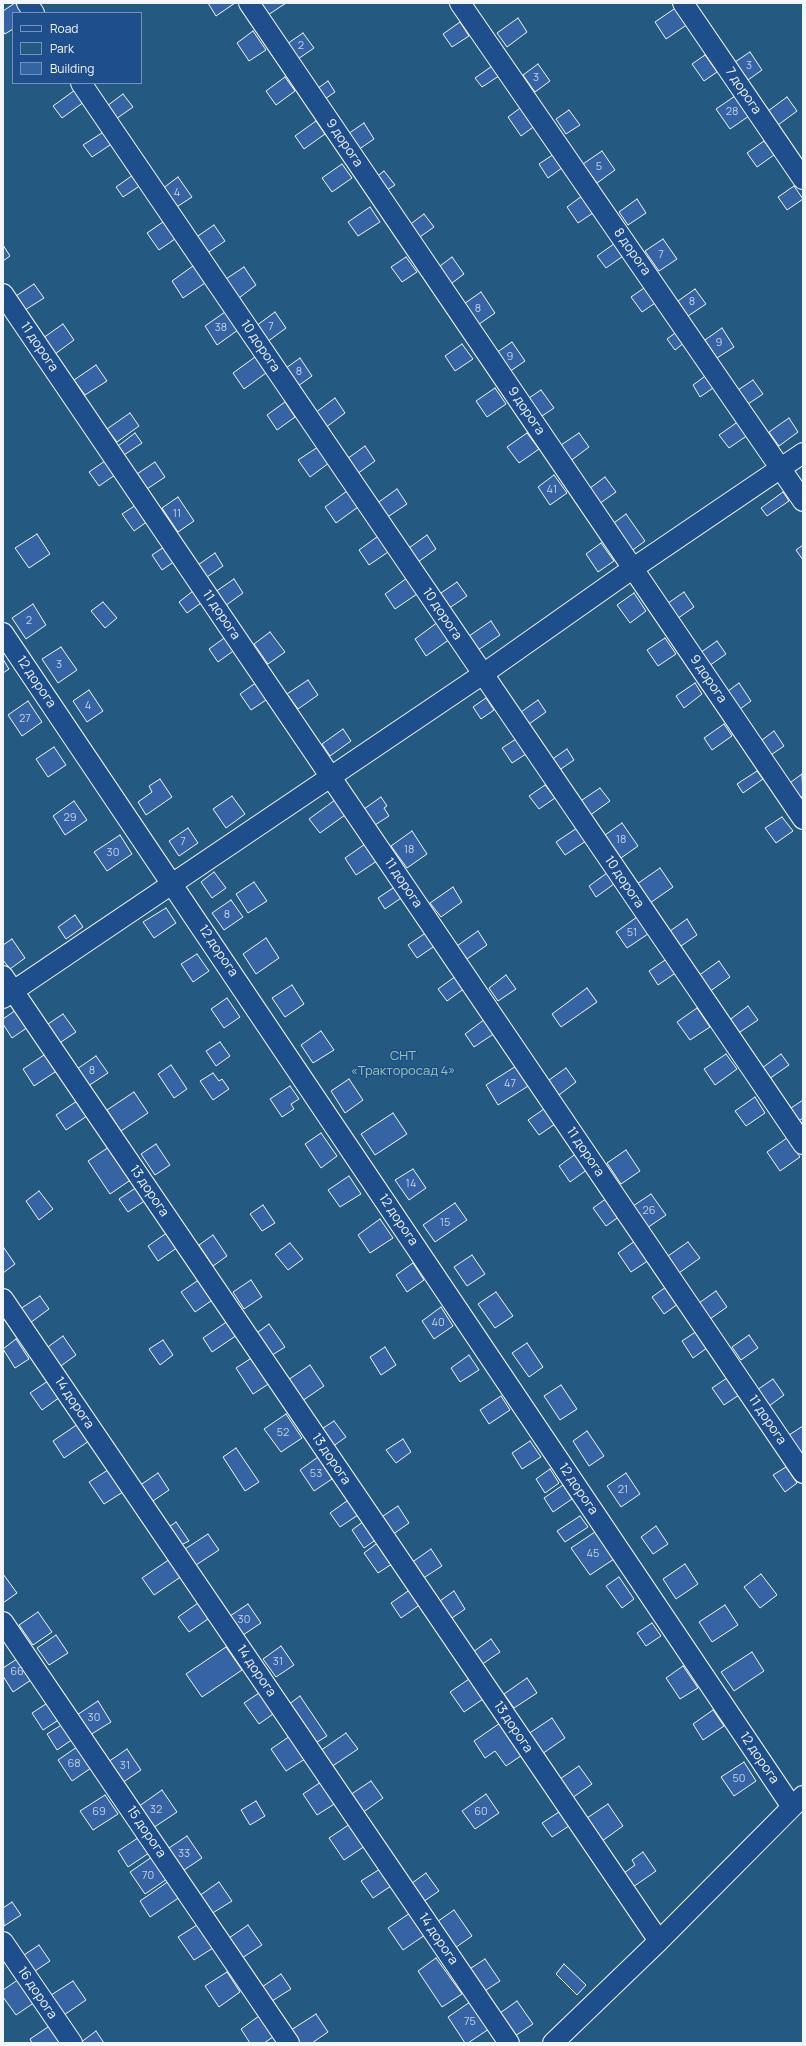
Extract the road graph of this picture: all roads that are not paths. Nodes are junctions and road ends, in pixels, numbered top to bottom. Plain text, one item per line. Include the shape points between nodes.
1 (27, 3) edge
2 (249, 3) edge
3 (460, 3) edge
4 (683, 3) edge
5 (33, 12) edge
6 (82, 84) edge
7 (803, 179) edge
8 (3, 294) edge
9 (803, 453) edge
10 (781, 469) junction
11 (803, 500) edge
12 (632, 569) junction
13 (3, 633) edge
14 (483, 674) junction
15 (330, 776) junction
16 (803, 820) edge
17 (172, 883) junction
18 (6, 988) edge
19 (803, 1144) edge
20 (3, 1299) edge
21 (803, 1473) edge
22 (3, 1622) edge
23 (797, 1801) edge
24 (3, 1942) edge
25 (659, 1942) junction
26 (72, 2043) edge
27 (289, 2043) edge
28 (509, 2043) edge
29 (553, 2043) edge

1 - 5 street
2 - 12 street, 9 дорога
3 - 10 street, 8 дорога
4 - 7 street, 7 дорога
6 - 14 street, 10 дорога
8 - 15 street, 11 дорога
9 - 10 street
10 - 11 street, 8 дорога
10 - 12 street
12 - 14 street
12 - 16 street, 9 дорога
13 - 17 street, 12 дорога
14 - 15 street
14 - 19 street, 10 дорога
15 - 17 street
15 - 21 street, 11 дорога
17 - 18 street
17 - 23 street, 12 дорога
18 - 25 street, 13 дорога
20 - 28 street, 14 дорога
22 - 27 street, 15 дорога
23 - 25 street
24 - 26 street, 16 дорога
25 - 29 street

